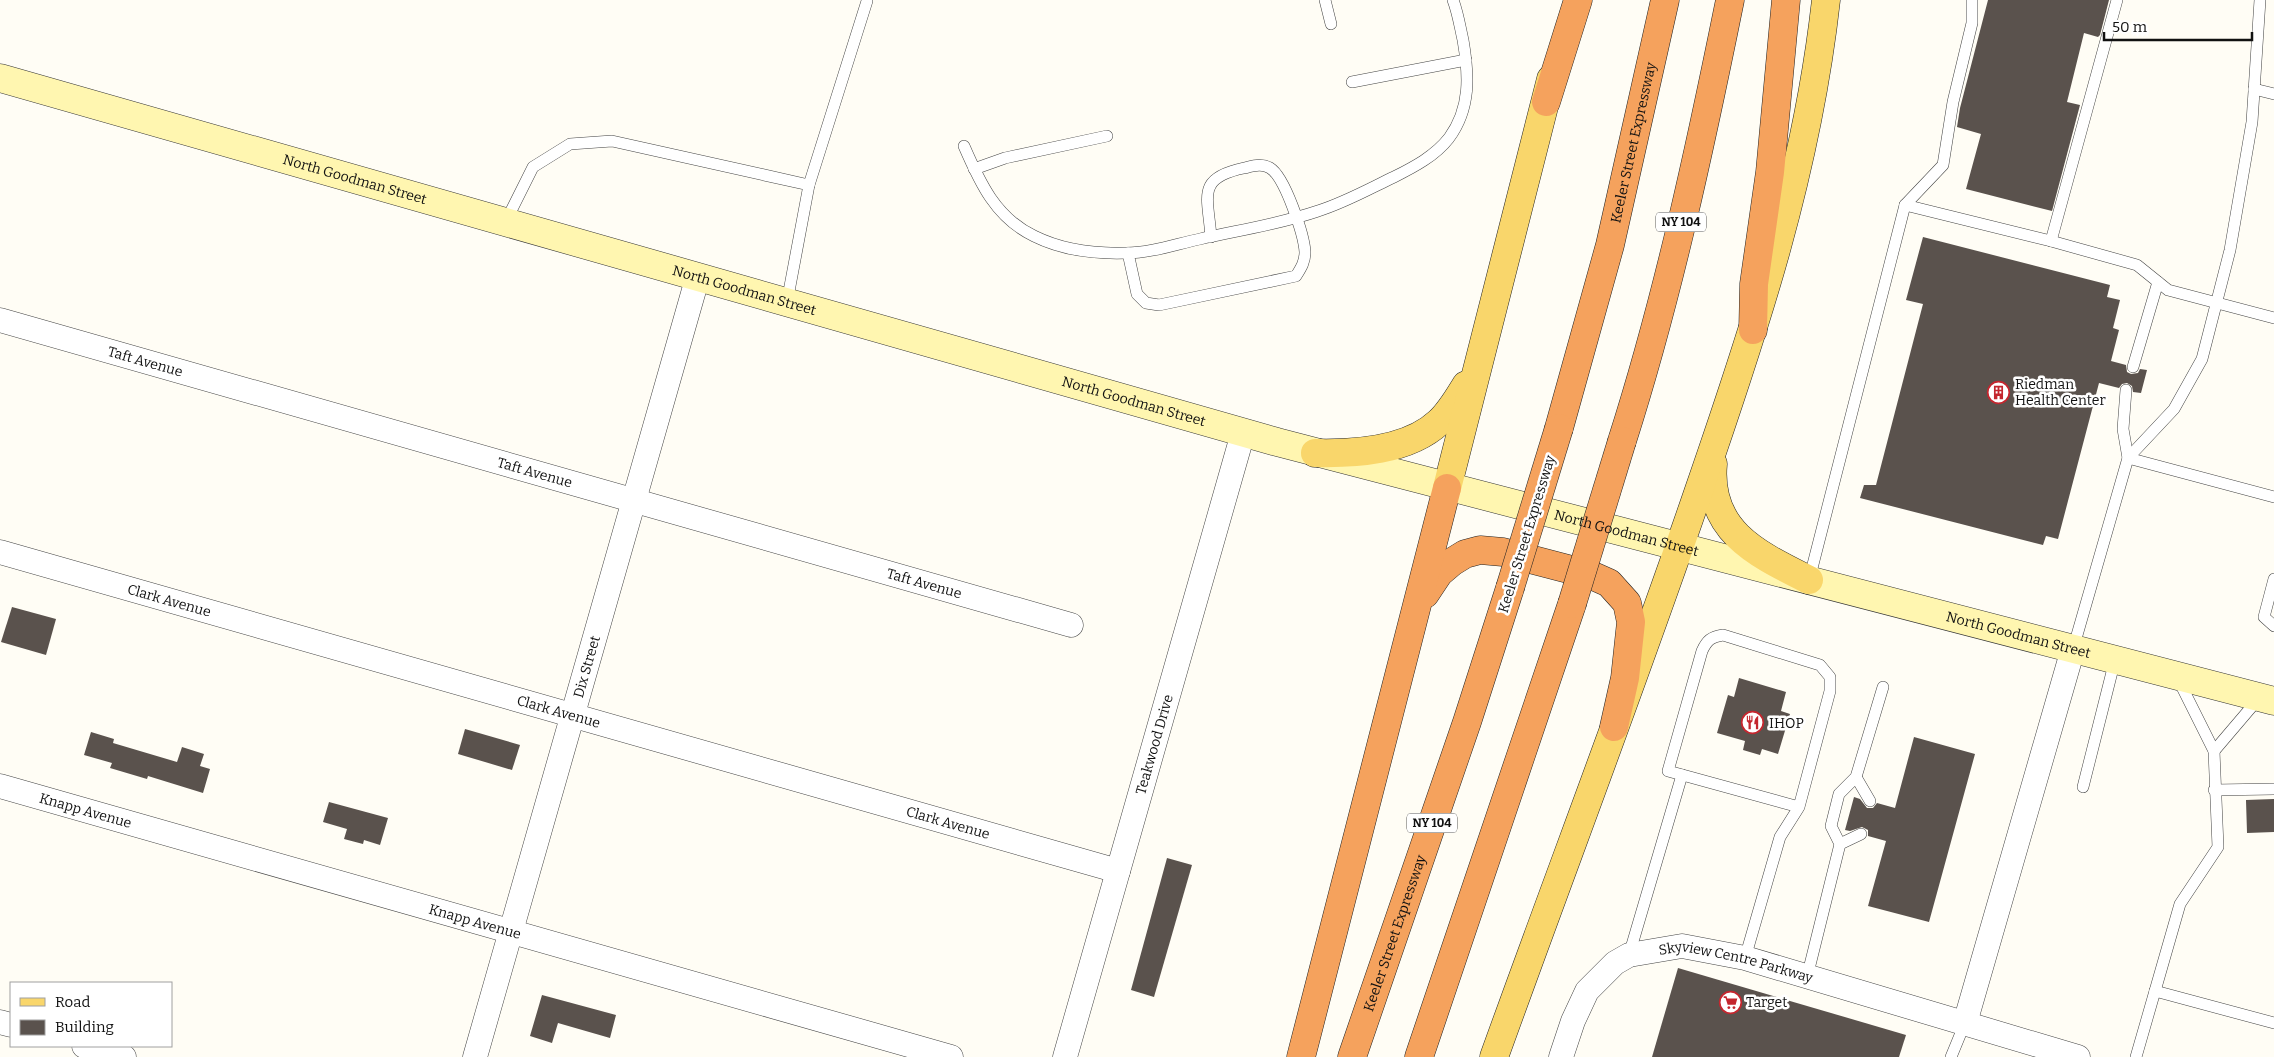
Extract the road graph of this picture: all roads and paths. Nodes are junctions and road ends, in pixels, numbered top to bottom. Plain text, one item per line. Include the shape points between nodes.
1 (1325, 0) edge
2 (1453, 0) edge
3 (1570, 0) edge
4 (1578, 0) edge
5 (1665, 0) edge
6 (1730, 0) edge
7 (1786, 0) edge
8 (1826, 0) edge
9 (1972, 0) edge
10 (2116, 0) edge
11 (2260, 0) edge
12 (867, 1) edge
13 (1331, 24) dead end
14 (1466, 60) junction
15 (0, 78) edge
16 (1352, 82) dead end
17 (2254, 89) junction
18 (2274, 94) edge
19 (1546, 102) junction
20 (1107, 136) dead end
21 (964, 146) dead end
22 (974, 169) junction
23 (809, 186) junction
24 (1905, 205) junction
25 (1296, 217) junction
26 (506, 221) junction
27 (1211, 236) junction
28 (2051, 240) junction
29 (1128, 253) junction
30 (698, 276) junction
31 (2158, 282) junction
32 (788, 302) junction
33 (2215, 303) junction
34 (2274, 318) edge
35 (0, 320) edge
36 (1753, 330) junction
37 (1481, 354) junction
38 (2133, 367) dead end
39 (2126, 390) dead end
40 (1243, 433) junction
41 (1716, 440) junction
42 (1315, 453) junction
43 (2128, 458) junction
44 (1448, 488) junction
45 (2274, 497) edge
46 (634, 499) junction
47 (1679, 547) junction
48 (0, 552) edge
49 (2274, 579) edge
50 (1809, 580) junction
51 (1413, 620) junction
52 (1070, 625) dead end
53 (2274, 626) edge
54 (2073, 649) junction
55 (2115, 660) junction
56 (2177, 676) junction
57 (1883, 687) dead end
58 (2267, 699) edge
59 (572, 715) junction
60 (1614, 727) junction
61 (2214, 751) junction
62 (1682, 775) junction
63 (1856, 778) junction
64 (0, 786) edge
65 (2083, 786) dead end
66 (2274, 789) edge
67 (2214, 790) junction
68 (1870, 801) dead end
69 (1800, 807) junction
70 (1861, 834) dead end
71 (1840, 844) junction
72 (1118, 871) junction
73 (510, 932) junction
74 (1630, 955) junction
75 (1745, 958) junction
76 (1806, 977) junction
77 (2155, 991) junction
78 (1965, 1023) junction
79 (2274, 1023) edge
80 (88, 1047) edge
81 (124, 1057) edge
82 (474, 1057) edge
83 (950, 1057) edge
84 (1065, 1057) edge
85 (1301, 1057) edge
86 (1352, 1057) edge
87 (1419, 1057) edge
88 (1494, 1057) edge
89 (1561, 1057) edge
90 (1951, 1057) edge
91 (2078, 1057) edge
92 (2136, 1057) edge

1 - 13 lane
2 - 14 lane
3 - 19 main road
4 - 19 highway
5 - 86 highway, Keeler Street Expressway / NY 104, bridge via 1612,236 1559,428 1464,731
6 - 87 highway, NY 104, bridge via 1676,242 1622,441 1572,604
7 - 36 highway via 1770,172 1754,284
8 - 36 main road via 1800,155
9 - 24 lane via 1972,23 1953,102 1943,165
10 - 28 lane
11 - 17 lane
12 - 23 lane
14 - 16 lane
14 - 25 lane via 1468,83 1464,109 1454,130 1438,150 1366,191
15 - 26 main road, North Goodman Street
17 - 18 lane
17 - 33 lane via 2252,122 2230,250
19 - 37 main road
20 - 22 lane via 1005,158
21 - 22 lane
22 - 29 lane via 995,206 1033,236 1098,253
23 - 26 lane via 612,141 570,144 533,167
23 - 32 lane
24 - 28 lane
24 - 50 lane
25 - 27 lane
25 - 27 lane via 1280,177 1270,168 1259,165 1224,172 1212,180 1208,194
25 - 29 lane via 1305,251 1304,265 1296,276 1159,305 1146,303 1137,294
26 - 30 main road, North Goodman Street
27 - 29 lane
28 - 31 lane via 2137,265
30 - 32 main road, North Goodman Street
30 - 46 street, Dix Street
31 - 33 lane via 2168,290
31 - 38 lane
32 - 40 main road, North Goodman Street
33 - 34 lane
33 - 43 lane via 2202,360 2174,410
35 - 46 street, Taft Avenue
36 - 41 main road
37 - 42 main road via 1450,409 1428,431 1405,442 1381,447
37 - 44 main road
39 - 43 lane via 2123,429
40 - 42 main road, North Goodman Street
40 - 72 street, Teakwood Drive
41 - 47 main road
41 - 50 main road via 1712,480 1714,500 1721,517 1753,548
42 - 44 main road, North Goodman Street
43 - 45 lane
43 - 54 lane
44 - 47 main road, North Goodman Street
44 - 51 highway
46 - 52 street, Taft Avenue
46 - 59 street, Dix Street
47 - 50 main road, North Goodman Street
47 - 60 main road
48 - 59 street, Clark Avenue
49 - 53 lane via 2264,617
50 - 54 main road, North Goodman Street
51 - 60 highway via 1439,573 1452,562 1473,552 1503,552 1604,580 1624,598 1630,609 1631,622 1625,678
51 - 85 highway
54 - 55 main road, North Goodman Street
54 - 78 street
55 - 56 main road, North Goodman Street
55 - 65 lane
56 - 58 main road, North Goodman Street
56 - 61 lane
57 - 63 lane
58 - 61 lane
59 - 72 street, Clark Avenue
59 - 73 street, Dix Street
60 - 88 main road
61 - 67 lane
62 - 69 lane
62 - 69 lane via 1668,772 1702,651 1707,641 1723,635 1820,665 1830,677 1830,691
62 - 74 lane
63 - 68 lane
63 - 71 lane via 1839,794 1831,826
64 - 73 street, Knapp Avenue
66 - 67 lane
67 - 77 lane via 2218,847 2180,904
69 - 75 lane via 1780,837
70 - 71 lane
71 - 76 lane
72 - 84 street, Teakwood Drive
73 - 82 street, Dix Street
73 - 83 street, Knapp Avenue
74 - 75 street, Skyview Centre Parkway via 1682,946
74 - 89 street, Skyview Centre Parkway via 1615,963 1587,991
75 - 76 street, Skyview Centre Parkway
76 - 78 street, Skyview Centre Parkway
77 - 79 lane
77 - 92 lane
78 - 90 lane
78 - 91 street, Skyview Centre Parkway
80 - 81 street

